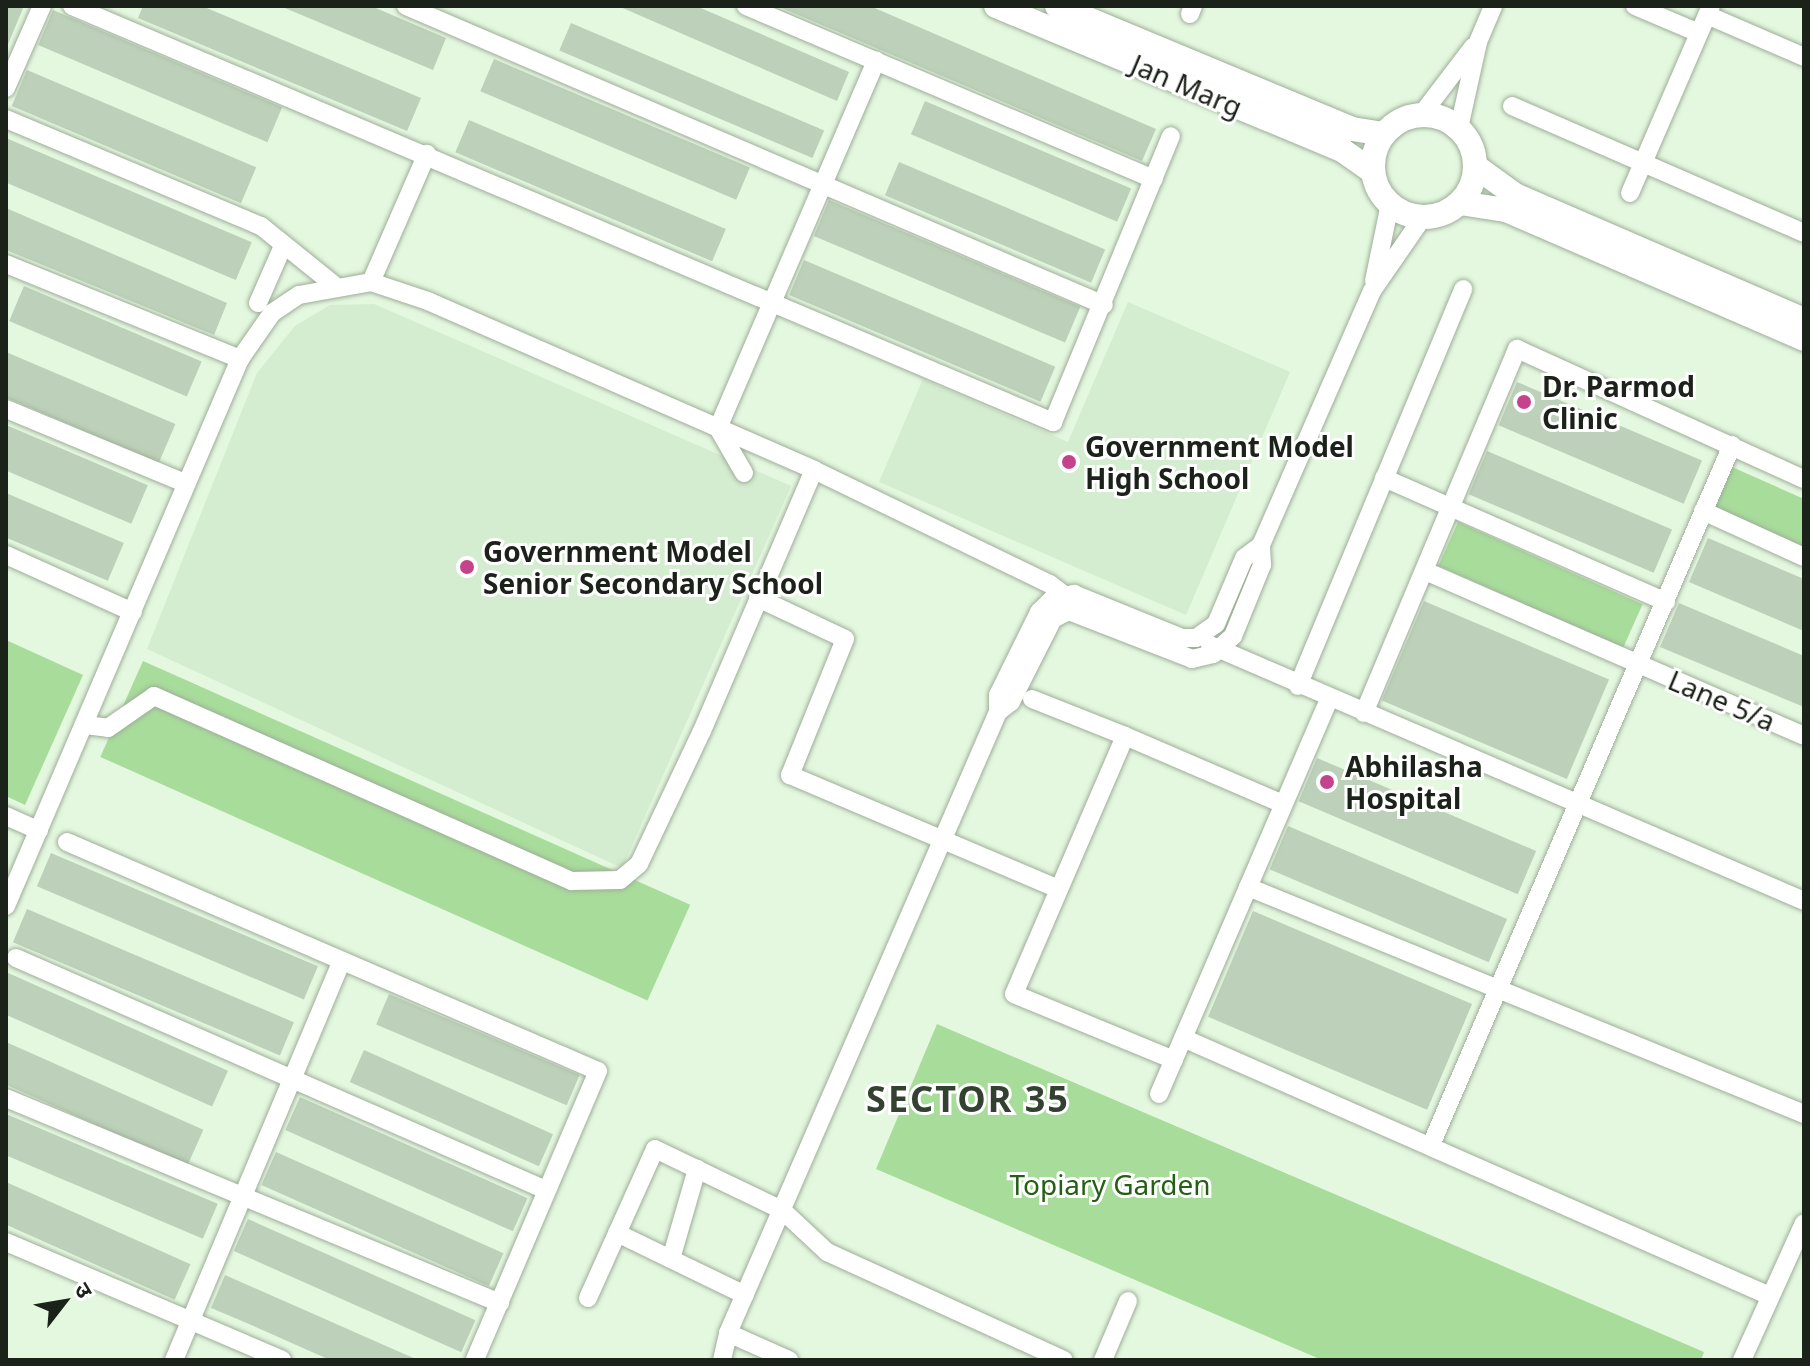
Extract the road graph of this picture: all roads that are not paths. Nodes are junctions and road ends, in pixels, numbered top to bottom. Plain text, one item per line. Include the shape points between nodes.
1 (42, 6) edge
2 (72, 6) edge
3 (406, 6) edge
4 (746, 6) edge
5 (996, 6) edge
6 (1057, 6) edge
7 (1493, 6) edge
8 (1635, 6) edge
9 (1709, 10) edge
10 (1699, 33) junction
11 (1478, 42) junction
12 (1804, 57) edge
13 (876, 61) junction
14 (6, 88) edge
15 (1512, 106) dead end
16 (1422, 114) junction
17 (6, 119) edge
18 (1459, 128) junction
19 (1384, 134) junction
20 (1171, 136) dead end
21 (427, 154) junction
22 (1643, 163) junction
23 (1475, 166) junction
24 (1373, 172) junction
25 (1154, 179) junction
26 (826, 182) junction
27 (1630, 193) dead end
28 (1460, 203) junction
29 (1390, 204) junction
30 (1423, 217) junction
31 (1804, 233) edge
32 (283, 246) junction
33 (6, 264) edge
34 (371, 282) junction
35 (334, 285) junction
36 (1463, 289) dead end
37 (1372, 291) junction
38 (258, 303) dead end
39 (774, 303) junction
40 (1104, 305) junction
41 (1804, 320) edge
42 (1804, 339) edge
43 (240, 359) junction
44 (6, 409) edge
45 (718, 428) junction
46 (1732, 445) junction
47 (814, 470) junction
48 (744, 473) dead end
49 (1384, 478) junction
50 (1804, 479) edge
51 (185, 483) junction
52 (1450, 511) junction
53 (1703, 511) junction
54 (1261, 545) junction
55 (6, 555) edge
56 (1804, 557) edge
57 (1425, 571) junction
58 (758, 598) junction
59 (1666, 602) junction
60 (1066, 603) junction
61 (133, 612) junction
62 (1196, 638) junction
63 (1219, 649) junction
64 (1639, 664) junction
65 (1298, 686) junction
66 (1032, 699) dead end
67 (1329, 699) junction
68 (1364, 713) junction
69 (85, 725) junction
70 (1125, 736) junction
71 (1804, 736) edge
72 (1283, 804) junction
73 (1578, 805) junction
74 (6, 816) edge
75 (39, 831) junction
76 (945, 838) junction
77 (67, 842) dead end
78 (1248, 887) junction
79 (1059, 889) junction
80 (1804, 901) edge
81 (6, 906) edge
82 (16, 958) dead end
83 (342, 961) junction
84 (1499, 991) junction
85 (1183, 1038) junction
86 (1174, 1060) junction
87 (292, 1079) junction
88 (1159, 1094) dead end
89 (6, 1098) edge
90 (1804, 1114) edge
91 (1431, 1145) junction
92 (697, 1169) junction
93 (546, 1190) junction
94 (244, 1196) junction
95 (782, 1210) junction
96 (1804, 1223) edge
97 (617, 1233) junction
98 (6, 1242) edge
99 (671, 1259) junction
100 (745, 1295) junction
101 (1770, 1296) junction
102 (588, 1298) dead end
103 (1128, 1301) dead end
104 (500, 1303) junction
105 (190, 1321) junction
106 (728, 1333) junction
107 (720, 1359) edge
108 (174, 1360) edge
109 (282, 1360) edge
110 (475, 1360) edge
111 (789, 1360) edge
112 (1064, 1360) edge
113 (1103, 1360) edge
114 (1742, 1360) edge

1 - 14 street
2 - 21 street
3 - 26 street
4 - 13 street
5 - 24 main road, Jan Marg via 1342,150
6 - 19 main road, Jan Marg via 1352,129
7 - 11 street
8 - 10 street
9 - 10 street
9 - 12 street
10 - 22 street
11 - 16 street
11 - 18 street
13 - 25 street
13 - 26 street
15 - 22 street
16 - 18 main road via 1442,117
16 - 19 main road via 1403,119
17 - 32 street via 238,216
18 - 23 main road via 1471,145
19 - 24 main road via 1376,147
20 - 25 street
21 - 34 street
21 - 39 street
22 - 27 street
22 - 31 street
23 - 28 main road
23 - 41 main road via 1515,195
24 - 29 main road
25 - 40 street
26 - 39 street
26 - 40 street
28 - 30 main road
28 - 42 main road via 1506,210
29 - 30 main road
29 - 37 street
30 - 37 street
32 - 35 street
32 - 38 street
33 - 43 street
34 - 35 street
34 - 45 street via 428,301
35 - 43 street via 299,295 272,313
36 - 49 street
37 - 54 street
39 - 40 street via 1053,422
39 - 45 street
43 - 51 street
44 - 51 street
45 - 47 street
45 - 48 street
46 - 50 street
46 - 52 street via 1517,349
46 - 53 street
47 - 58 street
47 - 60 street
49 - 52 street
49 - 65 street
51 - 61 street
52 - 57 street
52 - 59 street
53 - 56 street
53 - 59 street
54 - 62 street via 1244,558 1216,624
54 - 63 street via 1262,565 1233,636
55 - 61 street
57 - 64 street, Lane 5/a
57 - 68 street
58 - 69 street via 639,864 620,880 572,881 154,696 108,728
58 - 76 street via 845,639 790,775
59 - 64 street
60 - 62 street via 1084,596 1182,638
60 - 63 street via 1192,659
60 - 76 street via 1039,612 998,695 998,712
61 - 69 street
62 - 63 street
63 - 65 street
64 - 71 street, Lane 5/a
64 - 73 street
65 - 67 street
66 - 70 street
67 - 68 street
67 - 72 street
68 - 73 street
69 - 75 street
70 - 72 street
70 - 79 street
72 - 78 street
73 - 80 street
73 - 84 street
74 - 75 street
75 - 81 street
76 - 79 street
76 - 95 street
77 - 83 street
78 - 84 street
78 - 85 street
79 - 86 street via 1014,994
82 - 87 street
83 - 87 street
83 - 93 street via 598,1071
84 - 90 street
84 - 91 street
85 - 86 street
85 - 91 street
86 - 88 street
87 - 93 street
87 - 94 street
89 - 94 street
91 - 101 street
92 - 95 street
92 - 97 street via 655,1149
92 - 99 street
93 - 104 street
94 - 104 street
94 - 105 street
95 - 100 street
95 - 112 street via 827,1252
96 - 101 street
97 - 99 street
97 - 102 street
98 - 105 street
99 - 100 street
100 - 106 street
101 - 114 street
103 - 113 street
104 - 110 street
105 - 108 street
105 - 109 street
106 - 107 street
106 - 111 street

